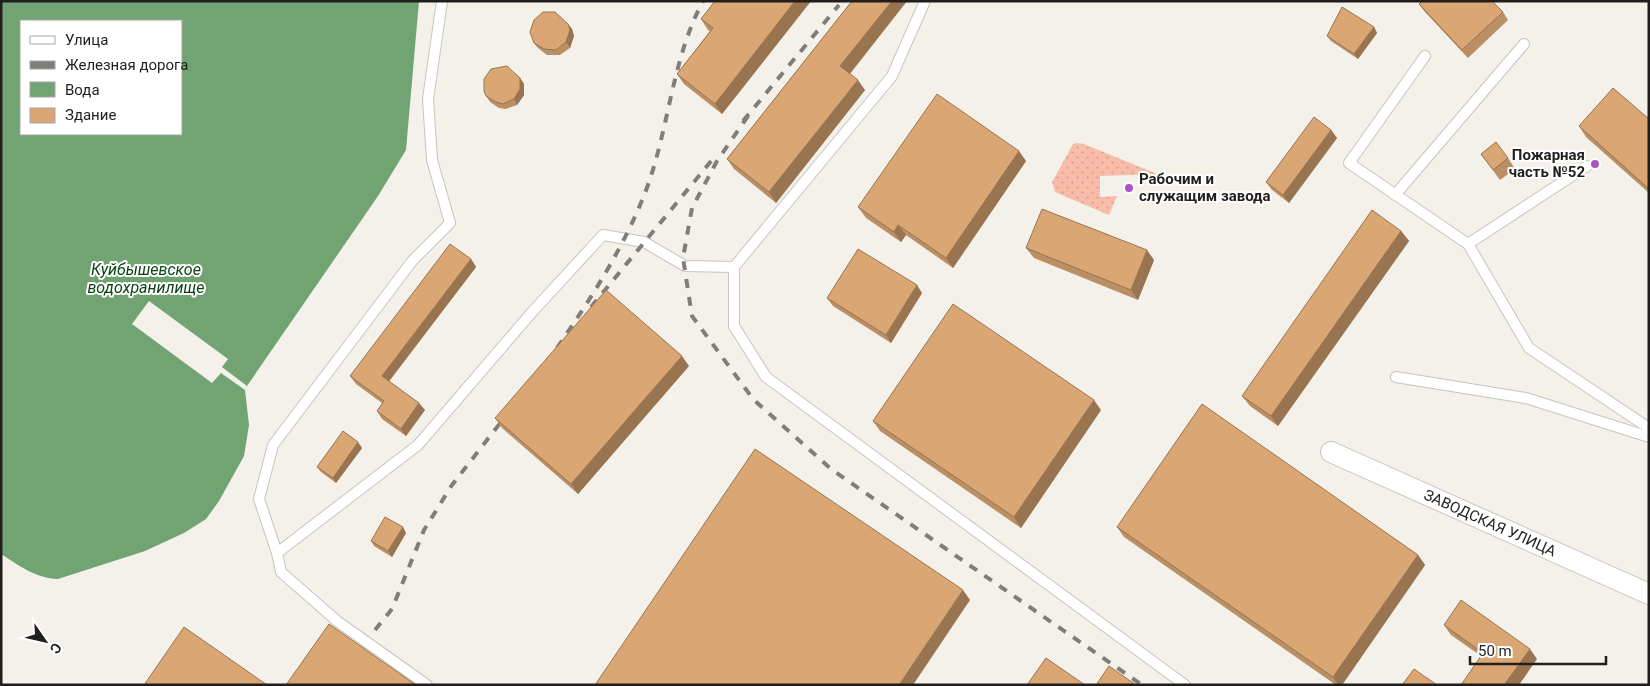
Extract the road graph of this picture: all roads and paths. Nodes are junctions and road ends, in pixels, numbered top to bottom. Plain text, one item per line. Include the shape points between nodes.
1 (442, 1) edge
2 (926, 1) edge
3 (1524, 44) dead end
4 (1425, 56) dead end
5 (1587, 166) dead end
6 (1395, 195) junction
7 (1468, 244) junction
8 (734, 267) junction
9 (1396, 378) dead end
10 (1649, 428) edge
11 (1649, 437) edge
12 (1331, 452) dead end
13 (277, 553) junction
14 (1649, 594) edge
15 (427, 685) edge
16 (1185, 685) edge

1 - 13 lane via 428,99 432,160 450,223 413,260 273,445 259,499
2 - 8 lane via 892,76
3 - 6 lane
4 - 6 lane via 1349,163
5 - 7 lane
6 - 7 lane
7 - 10 lane via 1529,348
8 - 13 lane via 685,266 644,242 603,235 418,445
8 - 16 lane via 734,326 766,377
9 - 11 lane via 1526,398
12 - 14 street, ЗАВОДСКАЯ УЛИЦА
13 - 15 lane via 281,572 337,621

